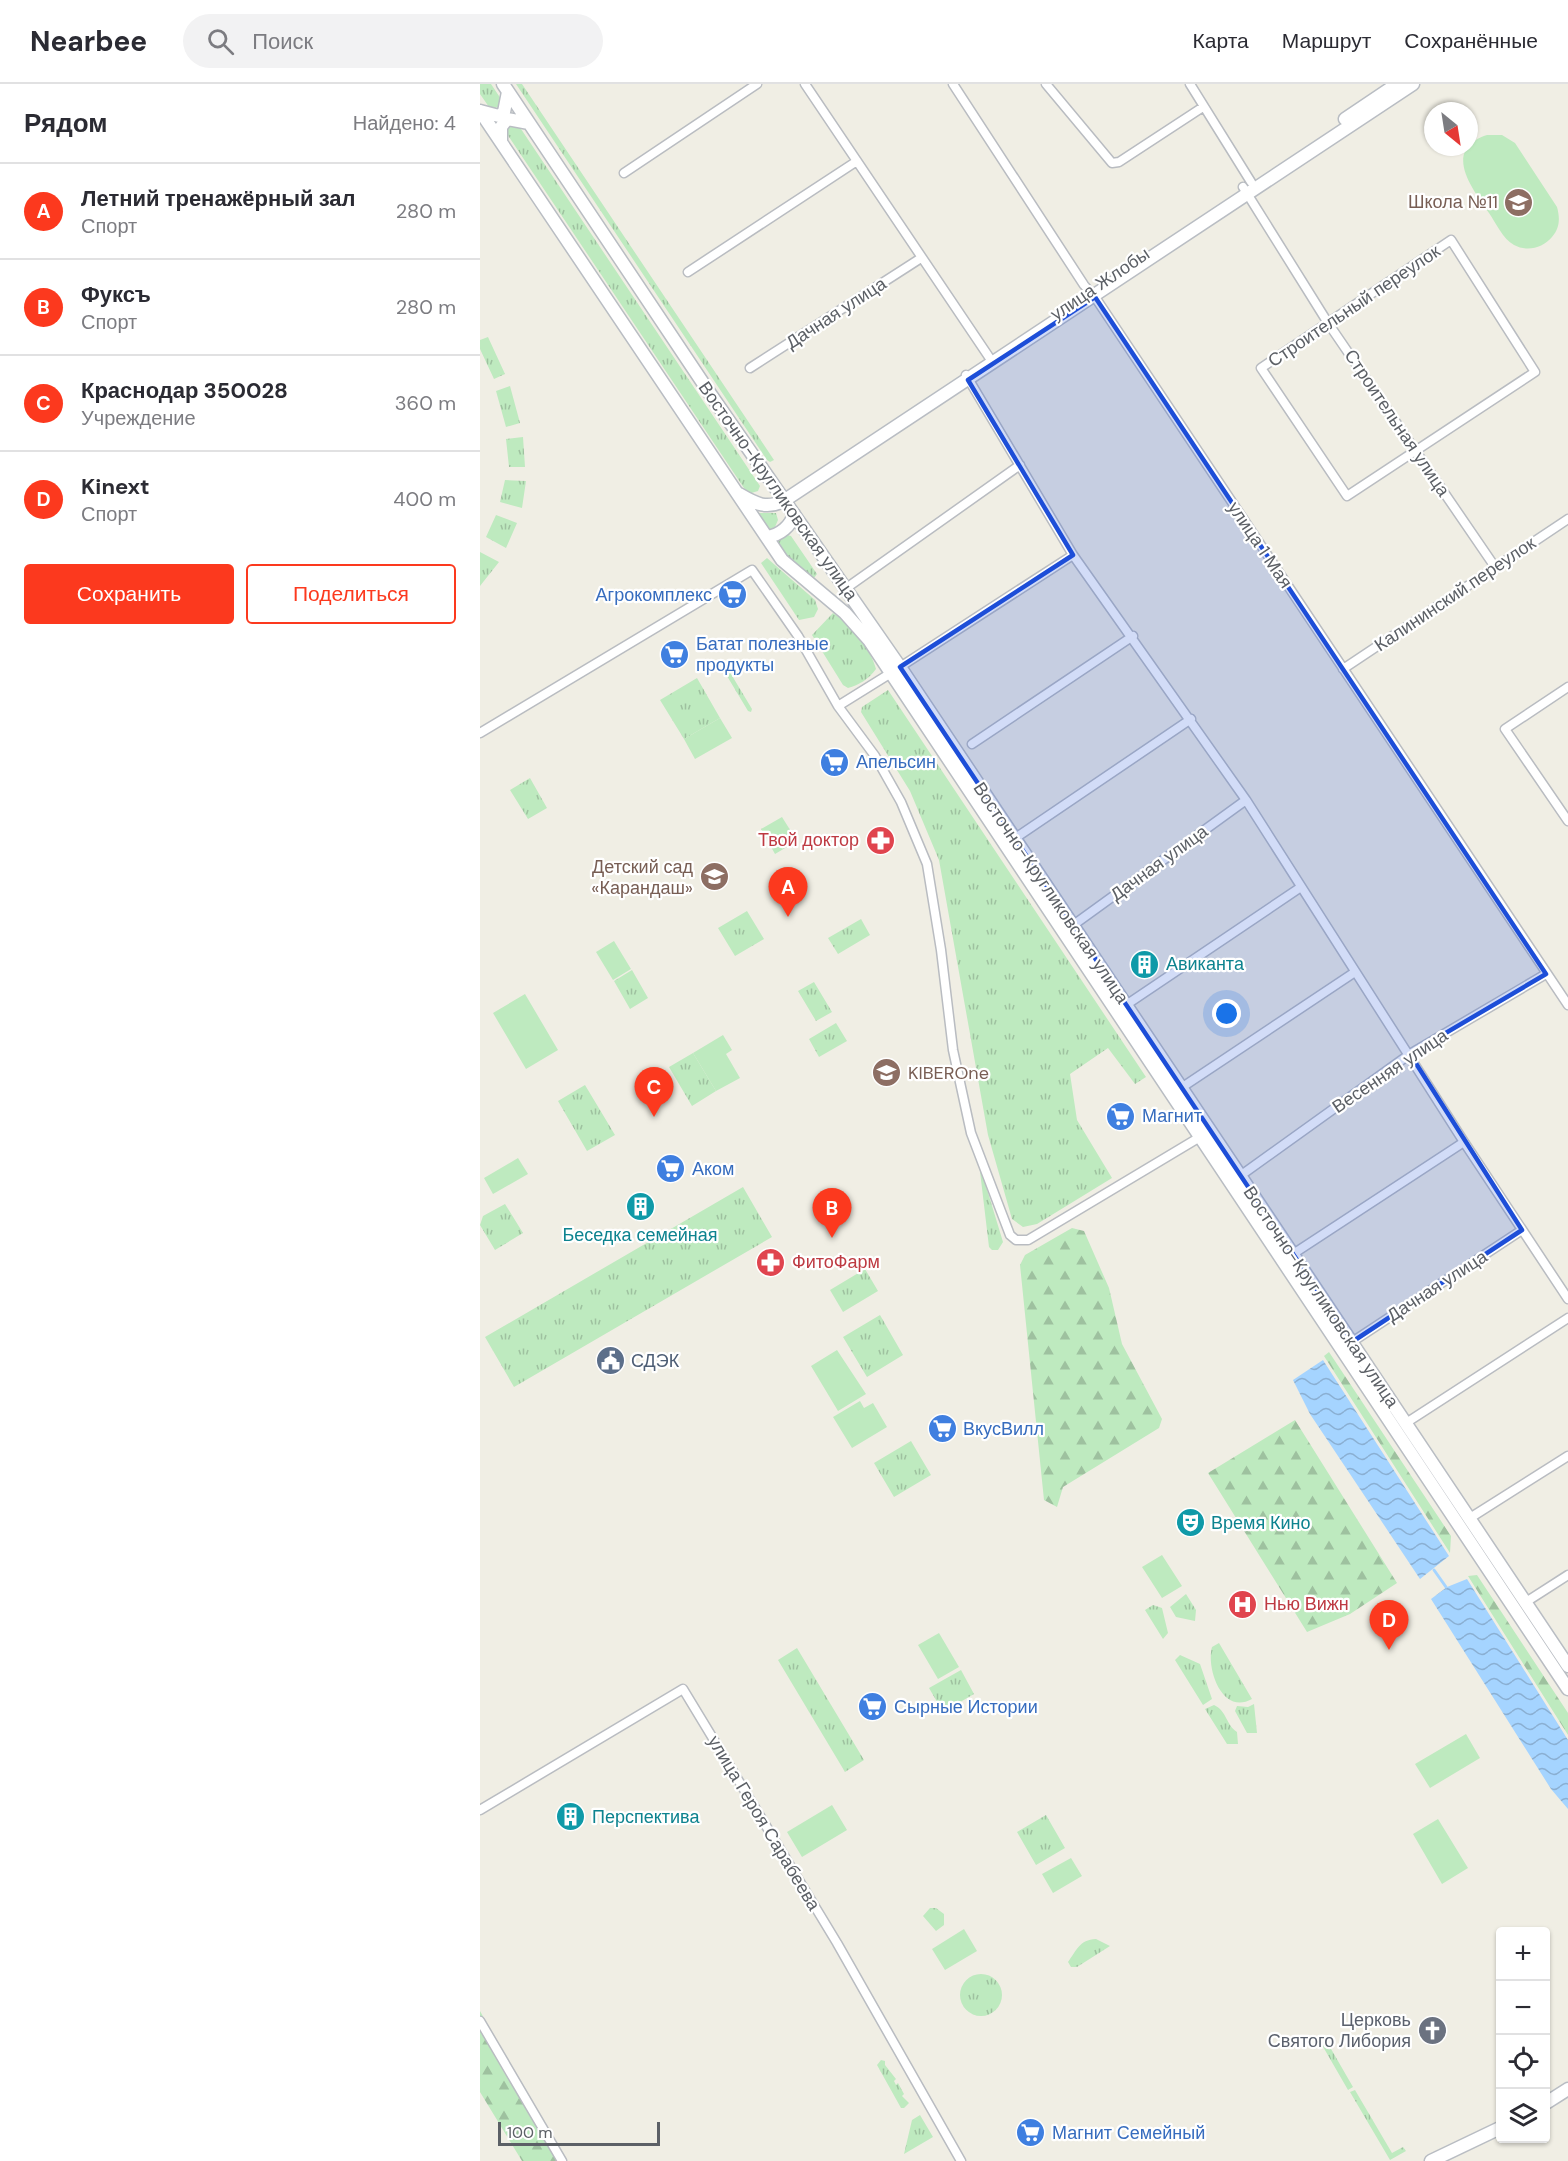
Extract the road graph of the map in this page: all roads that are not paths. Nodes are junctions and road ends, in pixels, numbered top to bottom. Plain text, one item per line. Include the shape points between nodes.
1 (757, 84) edge
2 (805, 84) edge
3 (953, 84) edge
4 (1046, 84) edge
5 (1190, 84) edge
6 (1413, 84) edge
7 (506, 88) edge
8 (1393, 88) edge
9 (1203, 106) junction
10 (480, 111) edge
11 (530, 123) junction
12 (501, 142) junction
13 (857, 161) junction
14 (624, 173) dead end
15 (1247, 187) junction
16 (921, 258) junction
17 (688, 272) dead end
18 (1092, 294) junction
19 (1328, 323) junction
20 (991, 361) junction
21 (750, 368) dead end
22 (967, 377) junction
23 (1416, 450) junction
24 (1020, 465) junction
25 (772, 480) junction
26 (735, 492) junction
27 (785, 500) junction
28 (795, 514) junction
29 (1568, 519) edge
30 (767, 537) junction
31 (1073, 555) junction
32 (1495, 567) junction
33 (845, 589) junction
34 (1133, 636) junction
35 (1342, 669) junction
36 (895, 670) junction
37 (1568, 687) edge
38 (838, 706) junction
39 (1191, 719) junction
40 (480, 733) edge
41 (972, 744) dead end
42 (1246, 800) junction
43 (1568, 821) edge
44 (1014, 839) junction
45 (1301, 887) junction
46 (1072, 926) junction
47 (1355, 972) junction
48 (1546, 974) junction
49 (1126, 1005) junction
50 (1568, 1005) edge
51 (1410, 1054) junction
52 (1181, 1088) junction
53 (1200, 1137) junction
54 (1464, 1142) junction
55 (1240, 1176) junction
56 (1522, 1230) junction
57 (1293, 1254) junction
58 (1568, 1299) edge
59 (1568, 1318) edge
60 (1352, 1342) junction
61 (1406, 1423) junction
62 (1568, 1456) edge
63 (1470, 1518) junction
64 (1568, 1575) edge
65 (1526, 1602) junction
66 (1568, 1666) edge
67 (1568, 1689) edge
68 (480, 1809) edge
69 (480, 2021) edge
70 (1568, 2089) edge
71 (1550, 2100) edge
72 (1496, 2130) edge
73 (562, 2161) edge
74 (961, 2161) edge
75 (1431, 2161) edge

1 - 14 street
2 - 13 street
3 - 18 street, улица 1 Мая
4 - 9 street via 1112,163
5 - 9 street, Строительная улица
6 - 8 main road, улица Жлобы
7 - 10 main road, Восточно-Кругликовская улица via 504,112 499,116
7 - 11 main road, Восточно-Кругликовская улица
8 - 15 main road, улица Жлобы
9 - 15 street, Строительная улица
10 - 12 main road, Восточно-Кругликовская улица
11 - 12 main road via 515,119 503,122
11 - 25 main road, Восточно-Кругликовская улица
12 - 26 main road, Восточно-Кругликовская улица
13 - 16 street
13 - 17 street
15 - 18 main road, улица Жлобы
15 - 19 street, Строительная улица
16 - 20 street
16 - 21 street, Дачная улица
18 - 20 main road, улица Жлобы
18 - 35 street, улица 1 Мая
19 - 23 street, Строительная улица
19 - 23 street, Строительный переулок via 1261,368 1347,496
19 - 23 street, Строительный переулок via 1451,240 1535,372
20 - 22 main road, улица Жлобы
22 - 24 street
22 - 25 main road, улица Жлобы via 802,481 789,486
22 - 27 main road, улица Жлобы
23 - 32 street, Строительная улица
24 - 31 street
24 - 33 street
25 - 27 main road, Восточно-Кругликовская улица
26 - 27 main road, улица Жлобы via 770,507
26 - 30 main road, Восточно-Кругликовская улица
27 - 28 main road, Восточно-Кругликовская улица
28 - 30 main road via 790,524
28 - 33 main road, Восточно-Кругликовская улица
29 - 32 street, Калининский переулок
30 - 36 main road, Восточно-Кругликовская улица via 782,560 854,622
31 - 34 street
31 - 36 street
32 - 35 street, Калининский переулок
33 - 36 main road, Восточно-Кругликовская улица
34 - 39 street
34 - 41 street
35 - 48 street, улица 1 Мая
36 - 38 street
36 - 44 main road, Восточно-Кругликовская улица
36 - 53 main road, Восточно-Кругликовская улица via 899,686
37 - 43 street via 1506,729
38 - 40 street via 798,636 752,570
38 - 53 street via 891,784 927,864 971,1133 1010,1235 1016,1240 1028,1240
39 - 42 street
39 - 44 street
42 - 45 street
42 - 46 street, Дачная улица
44 - 46 main road, Восточно-Кругликовская улица
45 - 47 street
45 - 49 street
46 - 49 main road, Восточно-Кругликовская улица
47 - 51 street
47 - 52 street
48 - 50 street, улица 1 Мая
48 - 51 street, Весенняя улица
49 - 52 main road, Восточно-Кругликовская улица
51 - 54 street
51 - 55 street, Весенняя улица
52 - 55 main road, Восточно-Кругликовская улица
53 - 67 main road, Восточно-Кругликовская улица
54 - 56 street
54 - 57 street
55 - 57 main road, Восточно-Кругликовская улица
56 - 58 street
56 - 60 street, Дачная улица
57 - 60 main road, Восточно-Кругликовская улица
59 - 61 street
60 - 61 main road, Восточно-Кругликовская улица
61 - 63 main road, Восточно-Кругликовская улица
62 - 63 street
63 - 65 main road, Восточно-Кругликовская улица
64 - 65 street
65 - 66 main road, Восточно-Кругликовская улица
68 - 74 street, улица Героя Сарабеева via 683,1689 837,1943
69 - 73 street
70 - 71 main road
72 - 75 main road

